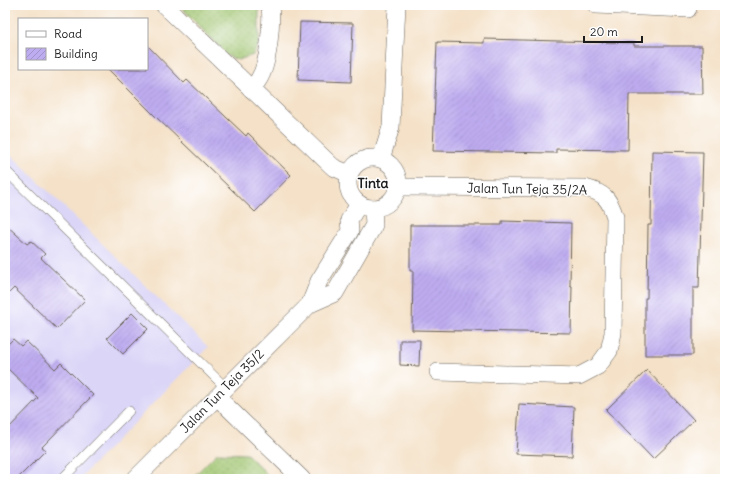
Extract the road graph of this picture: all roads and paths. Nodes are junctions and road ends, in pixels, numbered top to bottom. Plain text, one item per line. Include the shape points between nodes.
1 (164, 5) edge
2 (270, 5) edge
3 (397, 5) edge
4 (596, 5) edge
5 (688, 9) dead end
6 (251, 88) junction
7 (381, 159) junction
8 (5, 170) edge
9 (349, 174) junction
10 (398, 187) junction
11 (366, 206) junction
12 (310, 304) junction
13 (438, 372) dead end
14 (221, 393) junction
15 (129, 411) dead end
16 (62, 479) edge
17 (135, 479) edge
18 (302, 479) edge

1 - 6 street
2 - 6 street via 272,18 267,58 259,79
3 - 7 street via 391,127
4 - 5 street
6 - 9 street via 332,167
7 - 9 street via 364,159 358,162
7 - 10 street via 396,172
8 - 14 lane
9 - 11 street via 347,181 350,196
10 - 11 street via 385,205 378,208
10 - 13 street, Jalan Tun Teja 35/2A via 585,188 599,192 611,204 615,217 613,333 609,351 598,366 579,376
11 - 12 street, Jalan Tun Teja 35/2 via 350,220 350,231 319,281
11 - 12 street, Jalan Tun Teja 35/2 via 374,225 335,293
12 - 14 street, Jalan Tun Teja 35/2
14 - 17 street, Jalan Tun Teja 35/2
14 - 18 street
15 - 16 lane

